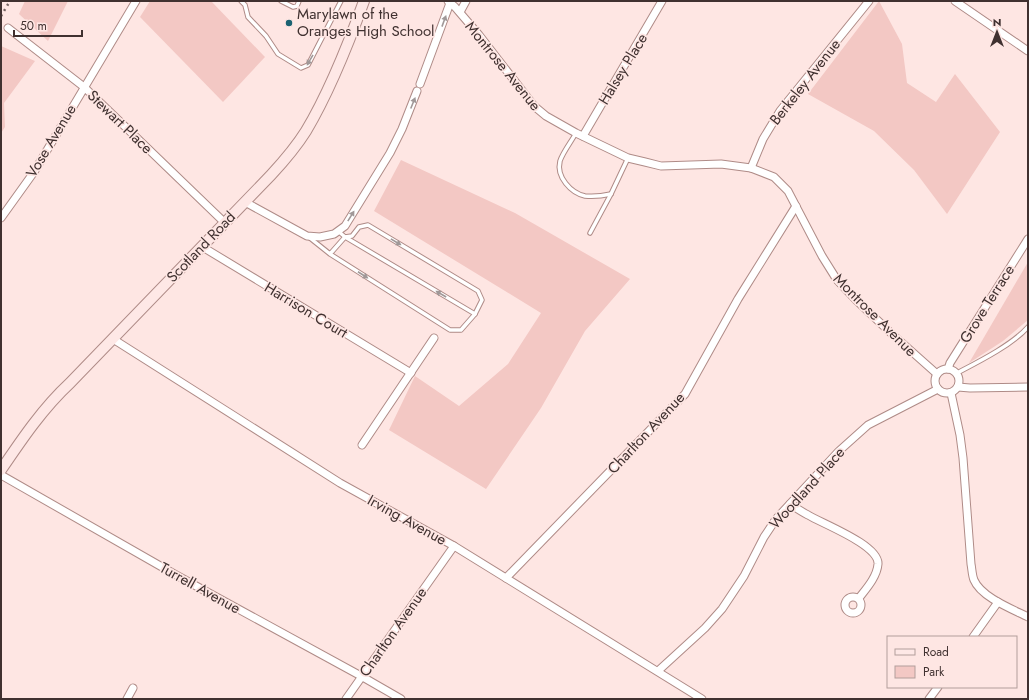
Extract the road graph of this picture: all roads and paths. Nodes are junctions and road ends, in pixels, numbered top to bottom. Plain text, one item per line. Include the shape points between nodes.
1 (136, 1) edge
2 (241, 1) edge
3 (281, 1) edge
4 (299, 1) edge
5 (341, 1) edge
6 (364, 1) edge
7 (466, 1) edge
8 (662, 1) edge
9 (869, 1) edge
10 (955, 1) edge
11 (449, 2) edge
12 (247, 3) edge
13 (460, 12) junction
14 (8, 28) dead end
15 (1028, 52) edge
16 (420, 84) dead end
17 (84, 87) junction
18 (417, 91) dead end
19 (576, 133) junction
20 (583, 136) junction
21 (628, 158) junction
22 (751, 168) junction
23 (611, 194) junction
24 (245, 202) junction
25 (796, 206) junction
26 (1, 218) edge
27 (225, 223) junction
28 (338, 231) junction
29 (590, 232) dead end
30 (307, 236) junction
31 (345, 237) junction
32 (1028, 239) edge
33 (201, 246) junction
34 (330, 254) junction
35 (475, 314) junction
36 (1028, 327) edge
37 (113, 338) junction
38 (434, 338) dead end
39 (948, 369) junction
40 (411, 373) junction
41 (957, 373) junction
42 (937, 374) junction
43 (958, 387) junction
44 (1028, 387) edge
45 (938, 389) junction
46 (950, 393) junction
47 (362, 445) dead end
48 (1, 470) edge
49 (1, 474) edge
50 (790, 504) junction
51 (454, 546) junction
52 (506, 578) junction
53 (859, 598) dead end
54 (998, 602) junction
55 (1028, 617) edge
56 (974, 636) edge
57 (658, 671) junction
58 (361, 676) junction
59 (133, 688) dead end
60 (937, 688) edge
61 (127, 699) edge
62 (346, 699) edge
63 (401, 699) edge
64 (702, 699) edge
65 (929, 699) edge

1 - 17 street, Vose Avenue
2 - 12 lane
3 - 4 lane via 293,7 297,6
5 -> 12 lane via 308,65 304,68 280,56 248,17
6 - 24 main road, Scotland Road via 344,53 305,131 290,154
7 - 13 street
8 - 20 street, Halsey Place
9 - 22 street, Berkeley Avenue via 780,111 763,139
10 - 15 street
11 - 13 street, Montrose Avenue
16 -> 11 street
13 - 19 street, Montrose Avenue via 534,106
14 - 17 street, Stewart Place
17 - 26 street, Vose Avenue via 34,172
17 - 27 street, Stewart Place
28 -> 18 street via 345,226 390,152
19 - 20 street, Montrose Avenue
19 - 23 lane via 560,161 560,176 572,189 584,196
20 - 21 street, Montrose Avenue
21 - 22 street, Montrose Avenue via 661,166 721,164
21 - 23 lane
22 - 25 street, Montrose Avenue via 774,177 788,191
23 - 29 lane
24 - 27 main road, Scotland Road
24 - 30 street
25 - 42 street, Montrose Avenue via 822,256 838,280 868,312
25 - 52 street, Charlton Avenue via 738,299 685,394
27 - 33 main road, Scotland Road
28 - 30 street via 320,237
28 - 31 lane
30 - 34 lane
31 - 34 lane
35 -> 31 lane
31 -> 35 lane via 352,236 359,227 368,225 478,290 482,300
32 - 39 street, Grove Terrace
33 - 37 main road, Scotland Road
33 - 40 street, Harrison Court
34 -> 35 lane via 450,330 461,330
36 - 41 lane via 1022,334
37 - 48 main road, Scotland Road via 53,398
37 - 51 street, Irving Avenue via 340,483
38 - 40 street
39 - 41 street
39 - 42 street
40 - 47 street
41 - 43 street via 960,380
42 - 45 street via 935,382
43 - 44 street
43 - 46 street
45 - 46 street
45 - 50 street, Woodland Place via 868,425 839,451
46 - 54 street via 963,458 970,564 974,580
49 - 58 street, Turrell Avenue via 176,575
50 - 53 street via 848,535 870,549 878,558 874,577
50 - 57 street, Woodland Place via 764,537 744,576 722,609
51 - 52 street, Irving Avenue
51 - 58 street, Charlton Avenue
52 - 57 street, Irving Avenue
54 - 55 street
54 - 56 street
57 - 64 street, Irving Avenue
58 - 62 street, Charlton Avenue
58 - 63 street, Turrell Avenue
59 - 61 street
60 - 65 street

